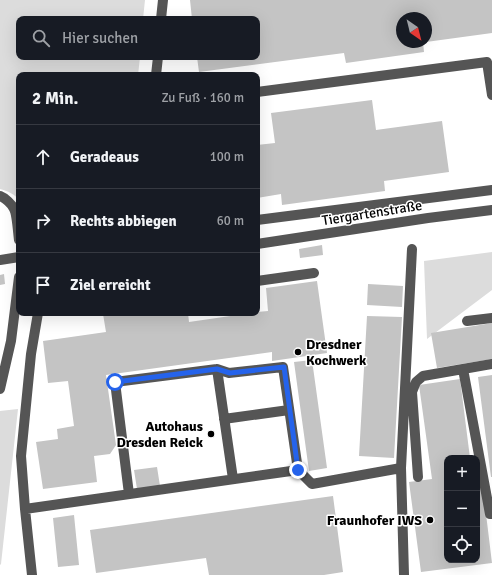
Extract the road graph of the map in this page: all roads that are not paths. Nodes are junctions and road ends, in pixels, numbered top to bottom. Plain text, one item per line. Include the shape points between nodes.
1 (163, 0) edge
2 (161, 16) edge
3 (158, 60) edge
4 (490, 61) edge
5 (156, 72) edge
6 (260, 92) edge
7 (492, 95) edge
8 (492, 190) edge
9 (0, 196) edge
10 (492, 210) edge
11 (260, 220) edge
12 (16, 221) edge
13 (260, 244) edge
14 (412, 249) dead end
15 (16, 257) edge
16 (0, 260) edge
17 (314, 273) dead end
18 (260, 281) edge
19 (16, 301) edge
20 (37, 316) edge
21 (492, 318) edge
22 (467, 321) dead end
23 (11, 341) junction
24 (0, 343) edge
25 (492, 364) edge
26 (217, 369) junction
27 (463, 369) junction
28 (0, 389) edge
29 (289, 410) junction
30 (224, 419) junction
31 (401, 468) junction
32 (298, 470) junction
33 (418, 477) dead end
34 (233, 479) junction
35 (129, 494) junction
36 (25, 509) junction
37 (492, 514) edge
38 (32, 574) edge
39 (404, 575) edge

1 - 2 lane
3 - 5 lane
4 - 6 lane
4 - 7 lane
8 - 11 lane
9 - 12 lane via 14,209
10 - 13 lane, Tiergartenstraße
14 - 31 lane
15 - 16 lane
17 - 18 lane
19 - 23 lane
20 - 36 lane via 21,456
21 - 22 lane
23 - 24 lane
23 - 28 lane
25 - 27 lane
26 - 29 lane via 230,373 284,367
26 - 30 lane
26 - 35 lane via 115,382
27 - 33 lane via 424,376 416,382 412,392
27 - 37 lane
29 - 30 lane
29 - 32 lane
30 - 34 lane
31 - 32 lane via 312,484
31 - 39 lane
32 - 34 lane
34 - 35 lane
35 - 36 lane
36 - 38 lane

